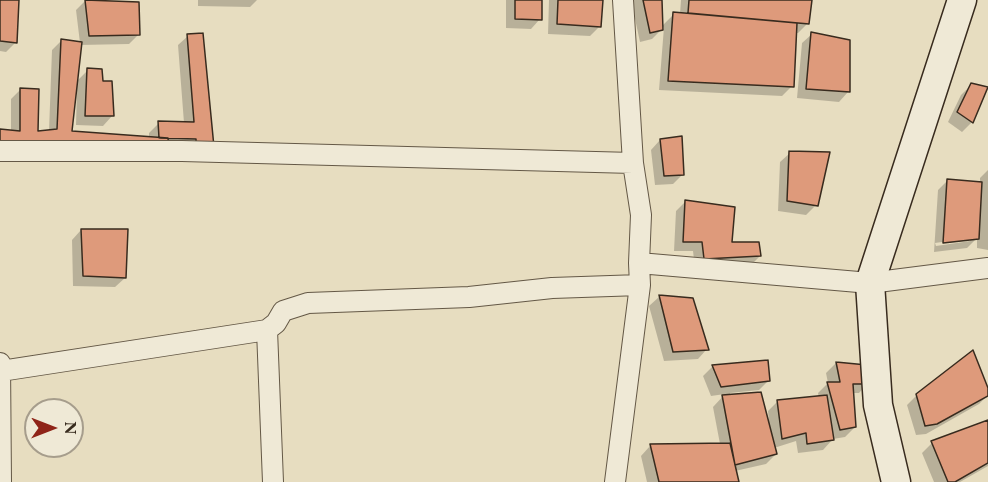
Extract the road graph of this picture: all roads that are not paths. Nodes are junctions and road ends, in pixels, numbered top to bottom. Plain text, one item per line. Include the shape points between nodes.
1 (623, 0) edge
2 (962, 0) edge
3 (0, 151) edge
4 (633, 163) junction
5 (639, 263) junction
6 (988, 267) edge
7 (870, 283) junction
8 (640, 285) junction
9 (267, 330) junction
10 (1, 367) edge
11 (0, 453) edge
12 (0, 482) edge
13 (273, 482) edge
14 (615, 482) edge
15 (896, 482) edge

1 - 4 street
2 - 7 street
3 - 4 street via 182,151
4 - 5 street via 641,215
5 - 7 street
5 - 8 street
6 - 7 street
7 - 15 street via 878,405
8 - 9 street via 308,303 283,310 276,324
8 - 14 street
9 - 10 street
9 - 13 street
10 - 11 street
11 - 12 street

